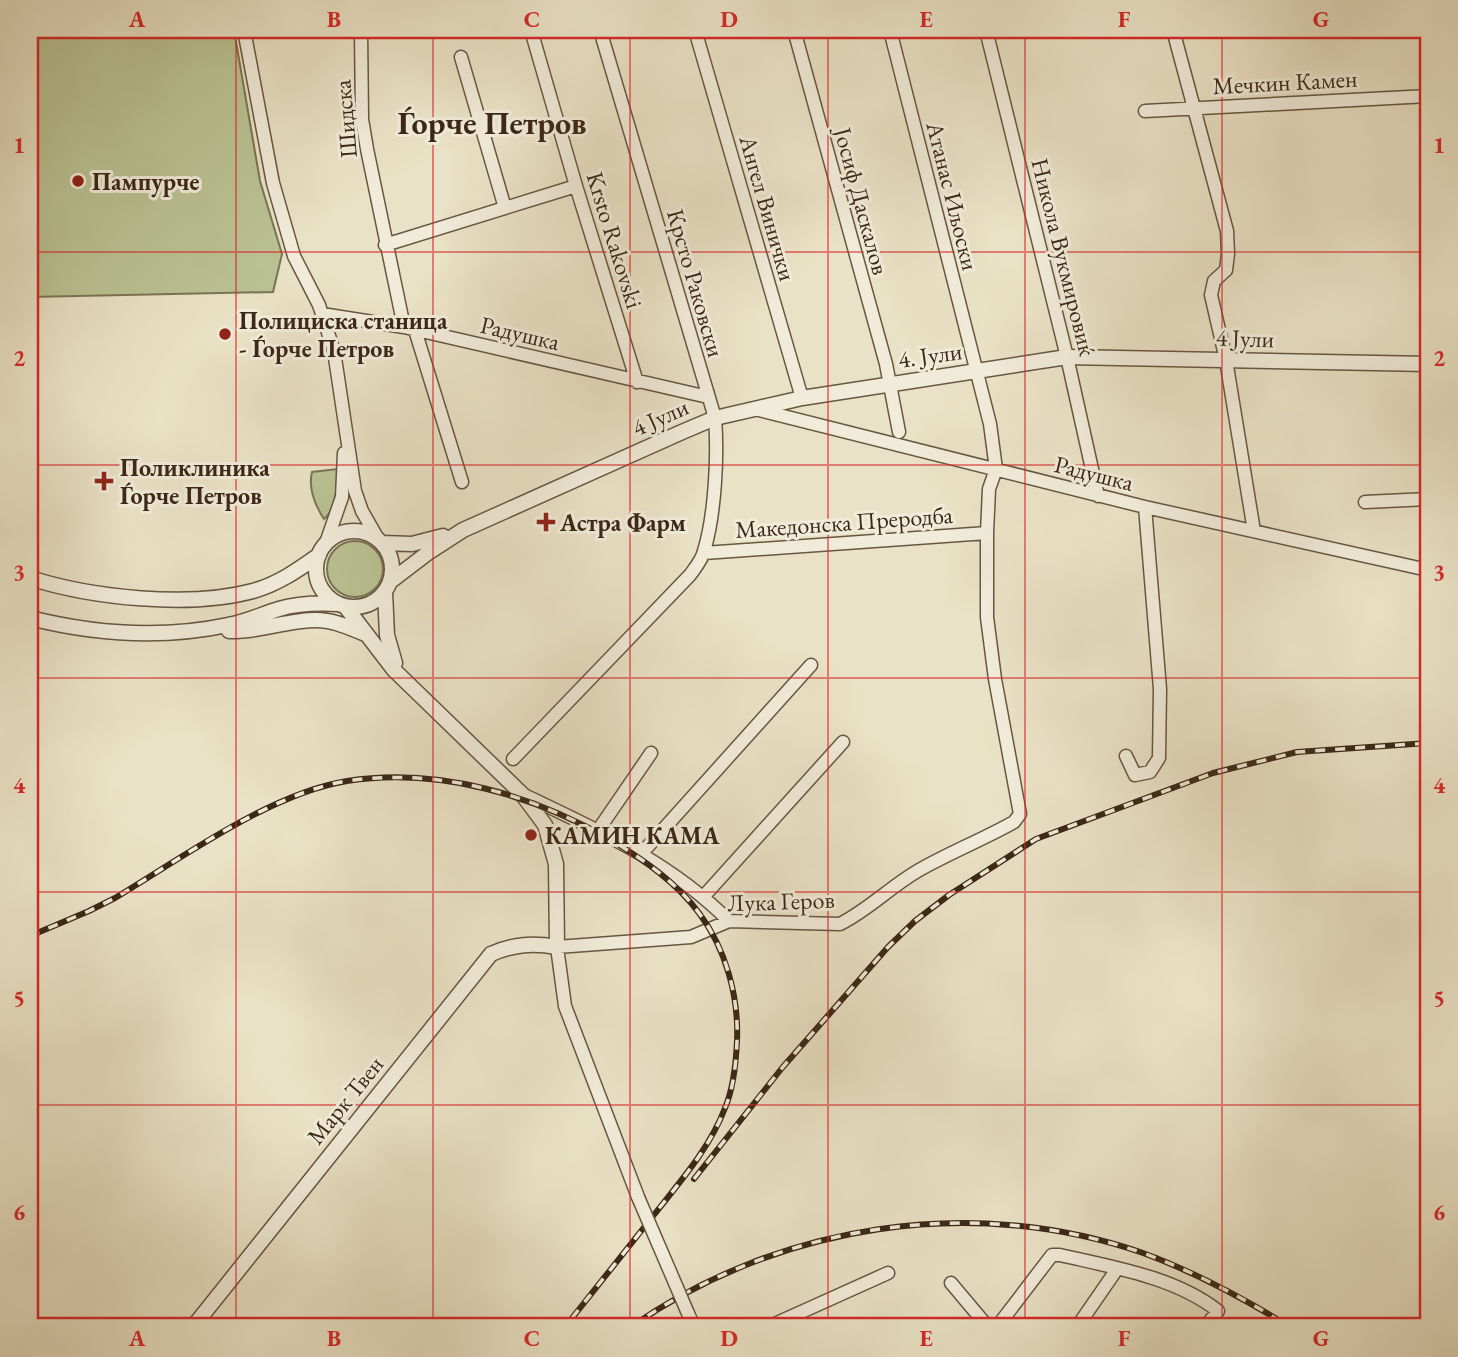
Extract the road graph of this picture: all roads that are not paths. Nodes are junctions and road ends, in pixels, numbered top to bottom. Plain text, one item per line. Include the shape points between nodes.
1 (244, 30) edge
2 (361, 30) edge
3 (531, 30) edge
4 (600, 30) edge
5 (695, 30) edge
6 (794, 30) edge
7 (890, 30) edge
8 (986, 30) edge
9 (1173, 30) edge
10 (461, 57) dead end
11 (1428, 96) edge
12 (1195, 108) junction
13 (1145, 111) dead end
14 (576, 186) junction
15 (505, 208) junction
16 (385, 245) junction
17 (322, 314) junction
18 (409, 328) junction
19 (1067, 357) junction
20 (1226, 360) junction
21 (1428, 364) edge
22 (977, 371) junction
23 (636, 382) junction
24 (889, 383) junction
25 (708, 397) junction
26 (802, 398) junction
27 (752, 408) junction
28 (715, 418) junction
29 (899, 432) dead end
30 (346, 439) junction
31 (996, 470) junction
32 (461, 482) dead end
33 (1098, 496) junction
34 (1428, 499) edge
35 (1365, 502) dead end
36 (1145, 507) junction
37 (463, 530) junction
38 (1254, 531) junction
39 (986, 533) junction
40 (380, 541) junction
41 (322, 549) junction
42 (704, 553) junction
43 (1428, 570) edge
44 (30, 578) edge
45 (388, 587) junction
46 (342, 605) junction
47 (30, 618) edge
48 (211, 629) junction
49 (365, 634) junction
50 (811, 665) dead end
51 (408, 685) junction
52 (843, 742) dead end
53 (651, 753) dead end
54 (1126, 756) dead end
55 (513, 758) dead end
56 (522, 794) junction
57 (598, 829) junction
58 (642, 853) junction
59 (704, 896) junction
60 (729, 920) junction
61 (557, 947) junction
62 (1117, 1269) junction
63 (888, 1273) dead end
64 (951, 1283) dead end
65 (193, 1327) edge
66 (694, 1327) edge
67 (768, 1327) edge
68 (988, 1327) edge
69 (997, 1327) edge
70 (1077, 1327) edge
71 (1205, 1327) edge

1 - 17 street via 273,183 294,256
2 - 16 street, Шидска via 362,119
3 - 14 street, Krsto Rakovski
4 - 25 street, Крсто Раковски
5 - 26 street, Ангел Винички
6 - 24 street, Јосиф Даскалов
7 - 22 street, Aтанас Иљоски
8 - 19 street, Никола Вукмировиќ
9 - 12 street
10 - 15 street
11 - 12 street, Мечкин Камен
12 - 13 street, Мечкин Камен
12 - 20 street via 1227,231 1226,270 1214,281 1211,295
14 - 15 street
14 - 23 street, Krsto Rakovski
15 - 16 street
16 - 18 street, Шидска
17 - 18 street, Радушка
17 - 30 street via 334,351
18 - 23 street, Радушка
18 - 32 street, Шидска
19 - 20 street, 4 Јули
19 - 22 street, 4 Јули
19 - 33 street, Никола Вукмировиќ
20 - 21 street, 4 Јули
20 - 38 street
22 - 24 street, 4. Јули
22 - 31 street
23 - 25 street, Радушка
24 - 26 street, 4 Јули
24 - 29 street, Јосиф Даскалов
25 - 28 street, Крсто Раковски
26 - 27 street, 4 Јули
27 - 28 street, 4 Јули
27 - 31 street, Радушка
28 - 37 street, 4 Јули
28 - 42 street, Крсто Раковски via 713,498
30 - 40 street via 355,491
30 - 41 street via 342,497
31 - 33 street, Радушка
31 - 39 street via 989,489
33 - 36 street, Радушка
34 - 35 street
36 - 38 street, Радушка
36 - 54 street via 1160,689 1159,758 1150,772 1135,775
37 - 40 street, 4 Јули via 418,543
37 - 45 street, 4 Јули
38 - 43 street, Радушка
39 - 42 street, Македонска Преродба
39 - 60 street, Лука Геров via 987,617 1020,814 1014,822 921,869 840,924
40 - 41 street via 354,531 341,533
40 - 45 street via 392,561
41 - 44 street via 294,573 251,592 192,599 101,594
41 - 46 street via 316,569 318,583
42 - 55 street via 690,575
45 - 46 street via 367,605
45 - 51 street via 390,652
46 - 48 street via 295,605
46 - 49 street
47 - 48 street via 107,632
48 - 49 street via 246,631 316,620
49 - 51 street
50 - 58 street
51 - 56 street
52 - 59 street
53 - 57 street
56 - 57 street
56 - 61 street via 545,825 556,864
57 - 58 street
58 - 59 street
59 - 60 street
60 - 61 street, Лука Геров via 691,937
61 - 65 street, Марк Твен via 521,945 491,954
61 - 66 street, bridge via 565,1006 638,1198
62 - 69 street via 1052,1255
62 - 70 street
62 - 71 street via 1204,1300 1218,1311
63 - 67 street
64 - 68 street

